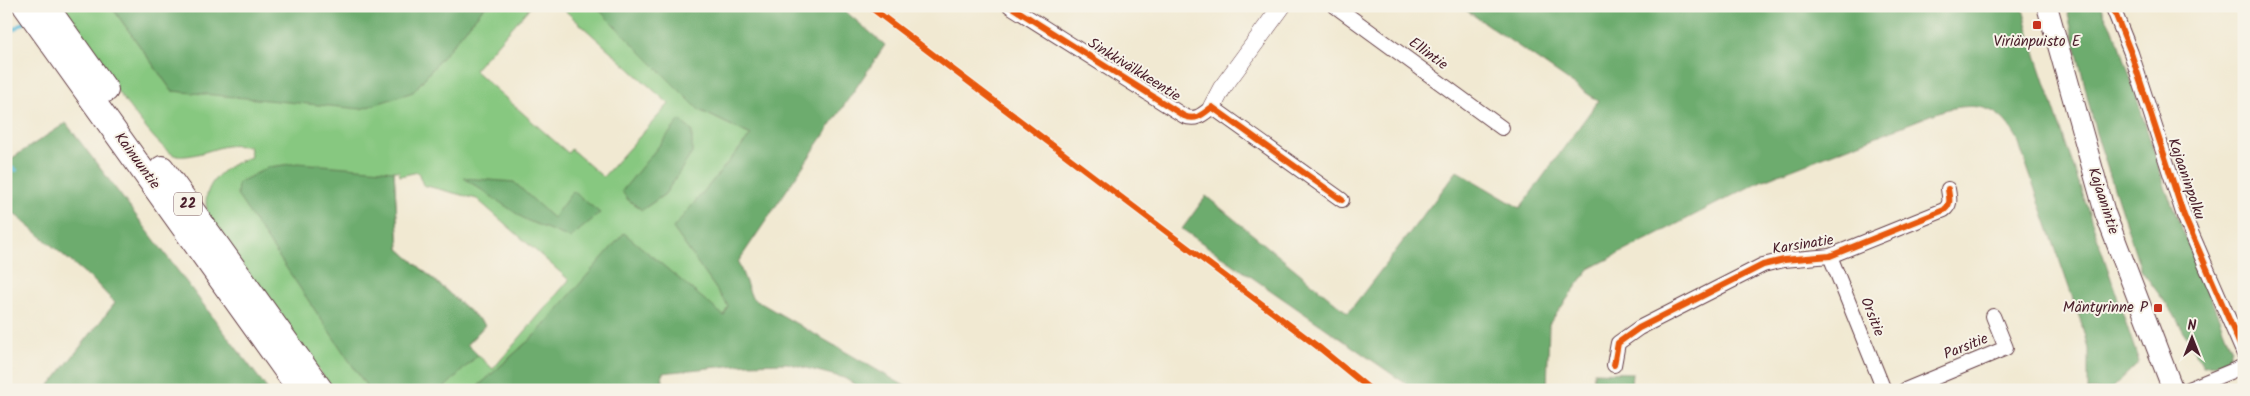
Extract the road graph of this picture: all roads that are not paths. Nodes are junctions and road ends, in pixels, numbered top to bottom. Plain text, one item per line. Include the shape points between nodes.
1 (25, 6) edge
2 (1010, 6) edge
3 (1282, 6) edge
4 (1336, 6) edge
5 (2048, 6) edge
6 (2113, 8) dead end
7 (47, 18) edge
8 (1212, 107) junction
9 (1502, 128) dead end
10 (1948, 189) dead end
11 (1342, 200) dead end
12 (1830, 256) junction
13 (1993, 316) dead end
14 (2244, 354) edge
15 (1614, 365) dead end
16 (2244, 366) edge
17 (300, 390) edge
18 (321, 390) edge
19 (1884, 390) edge
20 (1905, 390) edge
21 (2173, 390) edge
22 (2186, 390) edge

1 - 7 highway, Kainuuntie / 22
2 - 8 street, Sinkkivälkkeentie via 1184,116 1191,119 1199,117
3 - 8 street via 1222,88
4 - 9 street, Ellintie
5 - 21 main road, Kajaanintie via 2105,214
6 - 14 street, Kajaaninpolku via 2184,216
7 - 17 highway, Kainuuntie / 22
7 - 18 highway, Kainuuntie / 22
8 - 11 street
10 - 12 street, Karsinatie via 1950,202 1944,210
12 - 15 street, Karsinatie via 1774,262 1745,274 1624,337 1618,344
12 - 19 street, Orsitie
13 - 20 street, Parsitie via 2006,348
16 - 22 street

